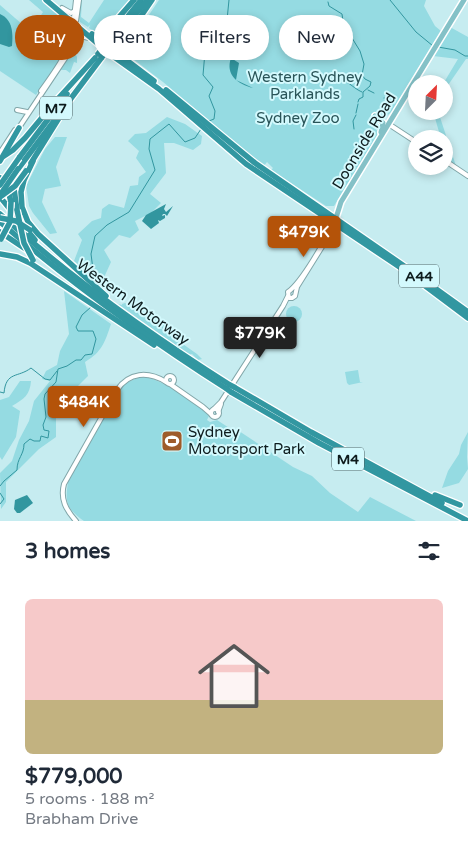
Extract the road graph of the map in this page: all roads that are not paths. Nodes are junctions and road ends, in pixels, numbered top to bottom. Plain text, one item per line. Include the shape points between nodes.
1 (46, 0) edge
2 (52, 0) edge
3 (77, 0) edge
4 (134, 0) edge
5 (141, 0) edge
6 (147, 0) edge
7 (152, 0) edge
8 (463, 0) edge
9 (62, 8) junction
10 (75, 11) junction
11 (64, 15) edge
12 (68, 15) edge
13 (75, 15) edge
14 (76, 15) edge
15 (120, 15) edge
16 (130, 15) edge
17 (134, 15) edge
18 (142, 15) edge
19 (84, 28) edge
20 (84, 29) edge
21 (90, 32) junction
22 (94, 33) edge
23 (94, 36) edge
24 (94, 38) edge
25 (62, 60) edge
26 (64, 60) edge
27 (95, 60) edge
28 (96, 60) edge
29 (96, 60) edge
30 (123, 60) edge
31 (82, 82) junction
32 (17, 110) dead end
33 (27, 112) junction
34 (375, 116) dead end
35 (206, 127) junction
36 (386, 127) junction
37 (19, 128) joint
38 (408, 136) edge
39 (25, 138) junction
40 (1, 155) edge
41 (33, 161) junction
42 (453, 166) edge
43 (468, 176) edge
44 (0, 178) edge
45 (0, 185) edge
46 (0, 196) edge
47 (313, 204) junction
48 (335, 210) junction
49 (0, 216) edge
50 (0, 222) edge
51 (334, 222) junction
52 (0, 237) edge
53 (45, 253) junction
54 (0, 254) edge
55 (53, 265) junction
56 (80, 272) junction
57 (48, 274) junction
58 (290, 290) junction
59 (95, 292) junction
60 (295, 293) junction
61 (290, 297) junction
62 (103, 298) junction
63 (468, 312) edge
64 (468, 318) edge
65 (179, 358) junction
66 (230, 388) junction
67 (202, 407) junction
68 (215, 410) junction
69 (211, 414) junction
70 (338, 453) junction
71 (386, 483) dead end
72 (406, 483) junction
73 (460, 505) dead end
74 (468, 519) edge
75 (76, 521) edge

1 - 11 highway, A44
2 - 9 highway, A44
3 - 10 main road
3 - 14 main road
4 - 15 highway
5 - 16 highway, M7
6 - 17 highway, M7
7 - 18 highway
8 - 36 main road, Doonside Road
9 - 10 main road via 71,13
9 - 12 highway, A44
10 - 13 main road
19 - 21 highway, A44
20 - 24 highway, A44
21 - 22 highway
21 - 23 highway, A44
25 - 33 main road
26 - 37 main road
27 - 39 highway
28 - 31 highway, M7
29 - 45 highway, M7, bridge
30 - 35 highway, A44 via 160,85
31 - 41 highway
31 - 46 highway, M7, bridge
32 - 33 main road
33 - 40 main road
34 - 36 main road
35 - 47 highway, A44
35 - 51 highway, A44 via 262,176
36 - 38 main road
36 - 48 main road, Doonside Road
36 - 51 main road, Doonside Road via 341,202
37 - 40 highway
39 - 40 highway via 13,150
39 - 57 highway, bridge via 12,168 17,210 24,243 33,260
41 - 46 highway, bridge via 15,186
41 - 56 highway via 21,192 26,217 38,234
42 - 43 main road
44 - 52 highway, bridge via 11,202 10,222
46 - 53 highway
47 - 48 main road via 330,213
47 - 51 highway, A44
48 - 51 main road, Doonside Road
49 - 53 highway, Western Motorway / M4
49 - 56 highway, bridge via 30,230
50 - 55 highway, Western Motorway / M4
51 - 58 main road
51 - 60 main road
51 - 63 highway, A44
51 - 64 highway, A44
52 - 55 highway
53 - 59 highway, Western Motorway / M4
54 - 57 highway via 23,259
55 - 59 highway, Western Motorway / M4
56 - 59 highway
57 - 65 highway via 145,340
58 - 60 main road
58 - 61 main road
59 - 62 highway
59 - 62 highway, Western Motorway / M4
60 - 61 main road
61 - 68 main road
62 - 65 highway, Western Motorway / M4
62 - 66 highway, Western Motorway / M4
65 - 66 highway, Western Motorway / M4
66 - 70 highway, Western Motorway / M4
66 - 72 highway, Western Motorway / M4
67 - 68 main road
67 - 69 main road
67 - 75 main road via 169,381 160,378 135,376 124,381 64,484 62,495 65,505
68 - 69 main road
68 - 69 main road via 216,417
70 - 71 highway
70 - 74 highway, Western Motorway / M4
72 - 73 highway
72 - 74 highway, Western Motorway / M4

